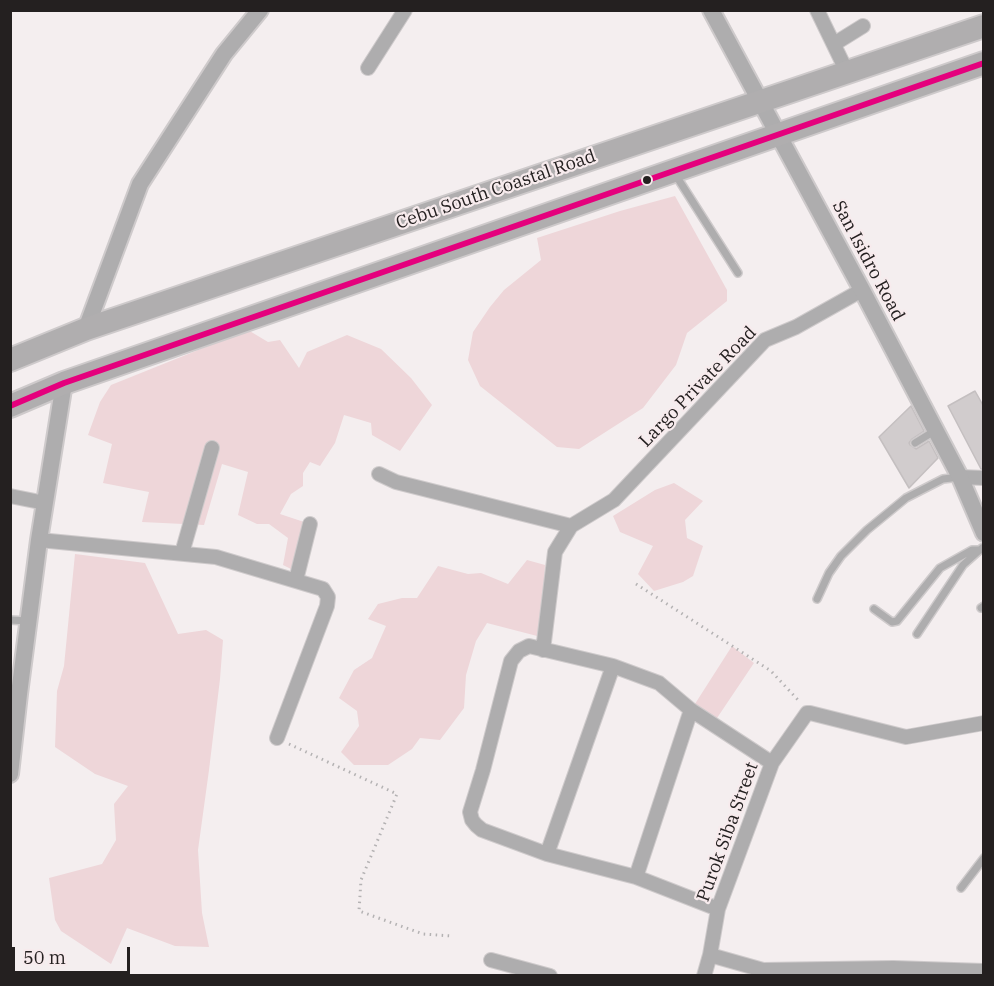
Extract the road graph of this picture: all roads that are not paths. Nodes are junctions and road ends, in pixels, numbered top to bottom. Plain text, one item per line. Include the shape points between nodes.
1 (260, 10) edge
2 (405, 10) edge
3 (711, 10) edge
4 (817, 10) edge
5 (863, 26) dead end
6 (984, 26) edge
7 (834, 44) junction
8 (984, 63) edge
9 (368, 68) dead end
10 (848, 72) junction
11 (759, 102) junction
12 (777, 135) junction
13 (674, 171) junction
14 (738, 273) dead end
15 (862, 290) junction
16 (86, 329) junction
17 (10, 360) edge
18 (64, 383) junction
19 (10, 406) edge
20 (936, 430) junction
21 (915, 443) dead end
22 (212, 448) dead end
23 (379, 474) dead end
24 (960, 477) junction
25 (984, 478) edge
26 (10, 496) edge
27 (45, 503) junction
28 (310, 525) dead end
29 (571, 526) junction
30 (984, 533) edge
31 (39, 540) junction
32 (982, 549) edge
33 (182, 553) junction
34 (296, 580) junction
35 (817, 599) dead end
36 (874, 609) dead end
37 (10, 620) edge
38 (28, 621) junction
39 (917, 634) dead end
40 (543, 650) junction
41 (613, 666) junction
42 (15, 694) edge
43 (691, 710) junction
44 (984, 723) edge
45 (277, 738) road end
46 (772, 763) junction
47 (10, 774) edge
48 (548, 854) junction
49 (984, 858) edge
50 (636, 876) junction
51 (961, 888) dead end
52 (718, 909) junction
53 (710, 955) junction
54 (491, 960) dead end
55 (984, 971) edge
56 (893, 972) edge
57 (550, 975) edge
58 (704, 975) edge

1 - 16 street via 224,54 140,184
2 - 9 street
3 - 11 street, San Isidro Road
4 - 7 street
5 - 7 street
6 - 10 highway, Cebu South Coastal Road
7 - 10 street
8 - 12 highway
10 - 11 highway, Cebu South Coastal Road
11 - 12 street, San Isidro Road
11 - 16 highway, Cebu South Coastal Road
12 - 13 highway
12 - 15 street, San Isidro Road
13 - 14 lane
13 - 18 highway
15 - 20 street, San Isidro Road
15 - 29 street, Largo Private Road via 765,340 614,500
16 - 17 highway, Cebu South Coastal Road
18 - 19 highway
18 - 27 street
20 - 21 lane
20 - 24 street, San Isidro Road
22 - 33 street
23 - 29 street via 396,482
24 - 25 street
24 - 30 street, San Isidro Road
24 - 35 lane via 943,479 906,498 867,530 841,556
26 - 27 street
27 - 31 street
28 - 34 street
29 - 40 street, Largo Private Road via 555,552
31 - 33 street
31 - 38 street
32 - 36 lane via 972,550 940,568 897,621 892,622
32 - 39 lane via 963,565
33 - 34 street via 216,557
34 - 45 street via 323,590 328,597 327,606
37 - 38 lane
38 - 42 street
40 - 41 street
40 - 48 street via 529,646 511,661 470,812 471,820 482,830
41 - 43 street via 659,683
41 - 48 street
42 - 47 street
43 - 46 street
43 - 50 street
44 - 46 street, Purok Siba Street via 906,737 810,713
46 - 52 street, Purok Siba Street
48 - 50 street
49 - 51 lane
50 - 52 street
52 - 53 street, Purok Siba Street
53 - 56 street via 763,970
53 - 58 street, Purok Siba Street
54 - 57 street
55 - 56 street

